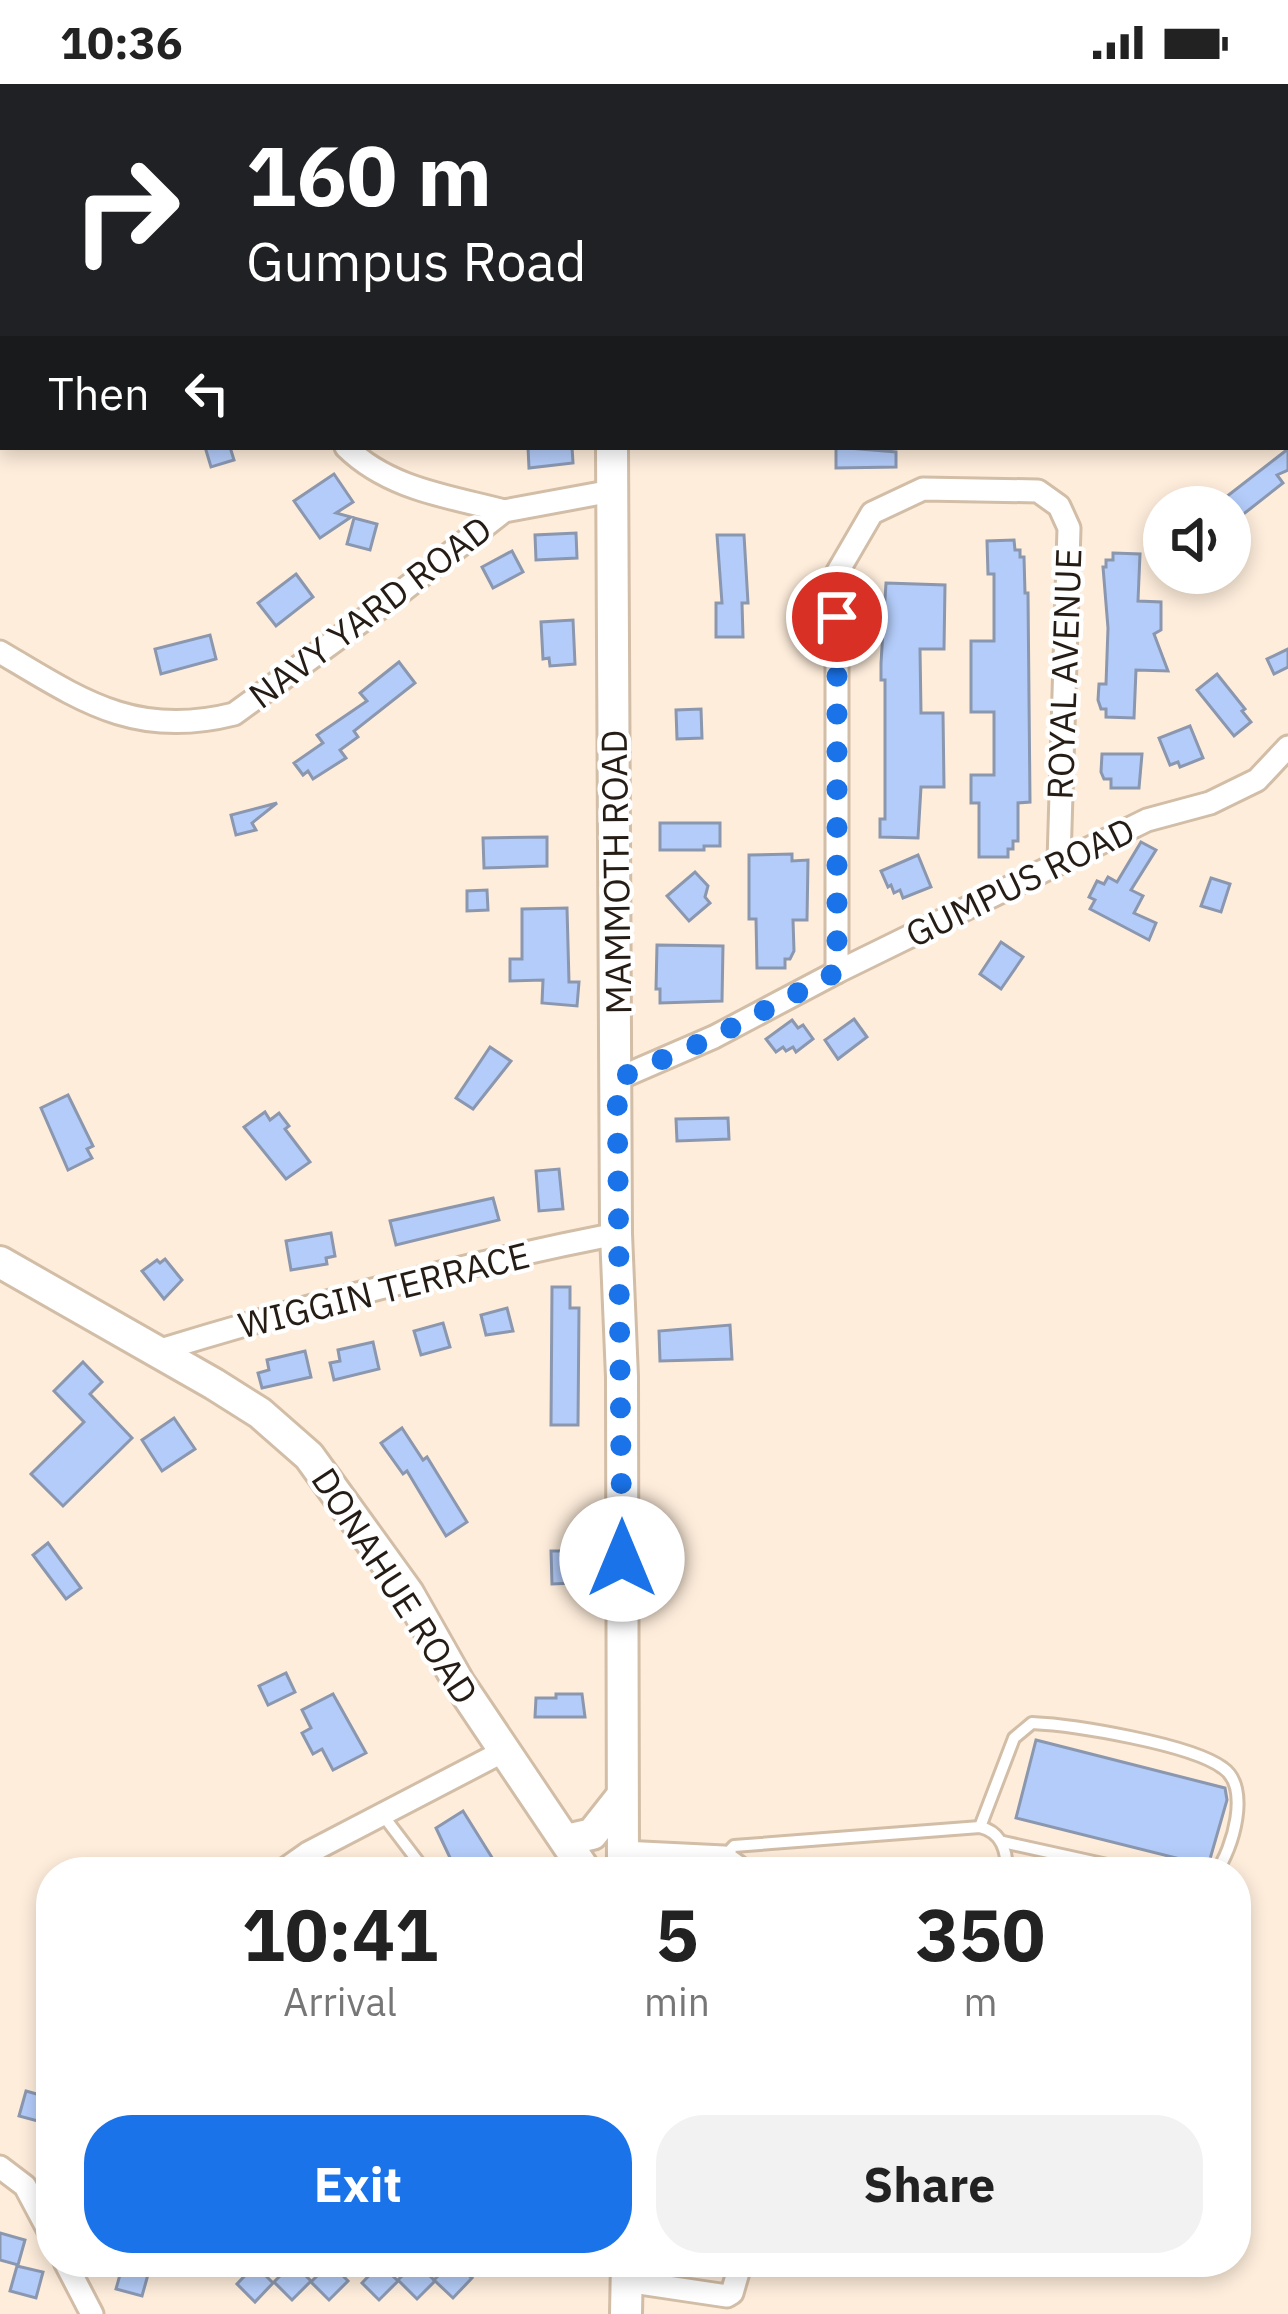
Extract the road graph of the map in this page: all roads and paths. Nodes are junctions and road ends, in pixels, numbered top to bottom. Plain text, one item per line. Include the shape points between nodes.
1 (349, 450) edge
2 (612, 450) edge
3 (612, 491) junction
4 (503, 511) junction
5 (0, 652) edge
6 (1288, 748) edge
7 (1059, 861) junction
8 (837, 972) junction
9 (617, 1079) junction
10 (616, 1234) junction
11 (0, 1262) edge
12 (154, 1352) junction
13 (504, 1751) junction
14 (622, 1796) junction
15 (382, 1814) junction
16 (980, 1827) junction
17 (566, 1840) junction
18 (1003, 1842) junction
19 (302, 1857) edge
20 (415, 1857) edge
21 (577, 1857) edge
22 (622, 1857) edge
23 (724, 1857) edge
24 (1005, 1857) edge
25 (1071, 1857) edge
26 (1224, 1857) edge
27 (0, 2167) edge
28 (36, 2207) edge
29 (73, 2277) edge
30 (627, 2277) edge
31 (651, 2277) edge
32 (737, 2277) edge
33 (92, 2314) edge
34 (626, 2314) edge

1 - 4 street via 403,485
2 - 3 main road, MAMMOTH ROAD
3 - 4 street, NAVY YARD ROAD
3 - 9 main road, MAMMOTH ROAD
4 - 5 street, NAVY YARD ROAD via 234,714 156,722 119,716
6 - 7 street, GUMPUS ROAD via 1257,780
7 - 8 street, GUMPUS ROAD
7 - 8 street, ROYAL AVENUE via 1069,528 1059,506 1038,491 923,489 872,513 837,573
8 - 9 street, GUMPUS ROAD
9 - 10 main road, MAMMOTH ROAD
10 - 12 street, WIGGIN TERRACE via 411,1279
10 - 14 main road, MAMMOTH ROAD
11 - 12 main road, DONAHUE ROAD
12 - 13 main road, DONAHUE ROAD via 260,1414 309,1456 409,1593
13 - 15 street
13 - 17 main road, DONAHUE ROAD
14 - 17 main road via 592,1834
14 - 22 main road, MAMMOTH ROAD
15 - 19 street
15 - 20 lane
16 - 18 lane
16 - 23 lane via 734,1846
16 - 26 lane via 1014,1738 1032,1724 1069,1725 1226,1769 1237,1808
17 - 21 main road, DONAHUE ROAD
18 - 24 lane
18 - 25 lane
27 - 28 street
29 - 33 street
30 - 34 main road
31 - 32 street via 727,2296

